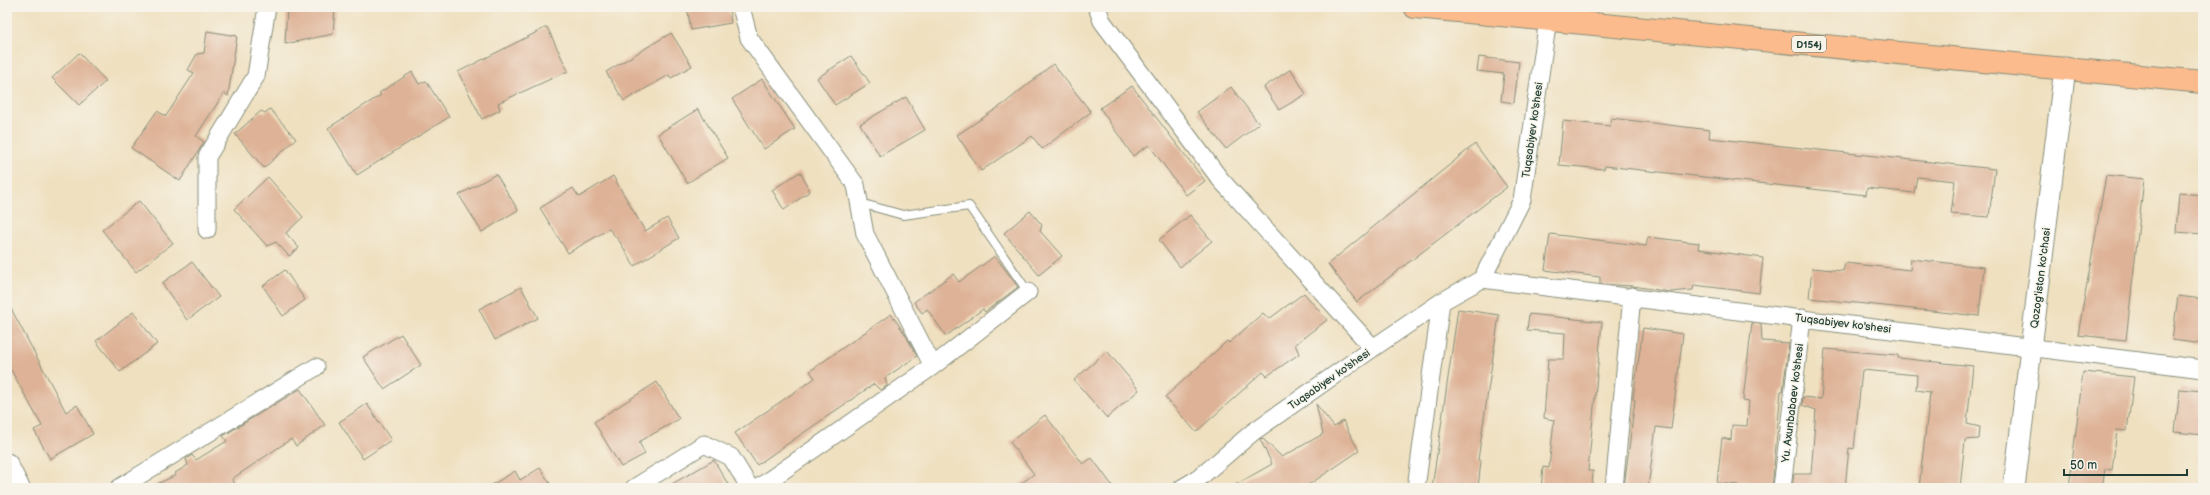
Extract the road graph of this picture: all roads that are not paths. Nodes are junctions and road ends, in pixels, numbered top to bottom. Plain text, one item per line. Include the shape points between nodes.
1 (266, 7) edge
2 (741, 7) edge
3 (1097, 7) edge
4 (1415, 7) edge
5 (1548, 20) junction
6 (2065, 68) junction
7 (2203, 82) edge
8 (860, 203) junction
9 (207, 230) dead end
10 (1482, 278) junction
11 (1028, 292) joint
12 (1632, 296) junction
13 (1441, 302) junction
14 (1802, 318) junction
15 (2031, 347) junction
16 (1373, 348) junction
17 (316, 366) dead end
18 (933, 366) junction
19 (2203, 369) edge
20 (7, 464) edge
21 (1202, 483) edge
22 (19, 488) edge
23 (118, 488) edge
24 (634, 488) edge
25 (750, 488) edge
26 (758, 488) edge
27 (1182, 488) edge
28 (1416, 488) edge
29 (1614, 488) edge
30 (1782, 488) edge
31 (2014, 488) edge

1 - 9 street via 256,76 207,157
2 - 8 street via 748,38 856,185
3 - 16 street via 1102,21 1220,179
4 - 5 main road, D154j
5 - 6 main road, D154j
5 - 10 street, Tuqsabiyev ko'shesi via 1522,200
6 - 7 main road, D154j
6 - 15 street, Qozog'iston ko'chasi
8 - 11 lane via 903,215 969,206
8 - 18 street via 865,234
10 - 12 street, Tuqsabiyev ko'shesi
10 - 13 street, Tuqsabiyev ko'shesi
11 - 18 street
12 - 14 street, Tuqsabiyev ko'shesi
12 - 29 street
13 - 16 street, Tuqsabiyev ko'shesi
13 - 28 street
14 - 15 street, Tuqsabiyev ko'shesi
14 - 30 street, Yu. Axunbabaev ko'shesi
15 - 19 street, Tuqsabiyev ko'shesi
15 - 31 street, Qozog'iston ko'chasi
16 - 21 street, Tuqsabiyev ko'shesi via 1253,432
17 - 23 street
18 - 26 street
20 - 22 street
21 - 27 street, Tuqsabiyev ko'shesi
24 - 25 street via 704,444 731,457

